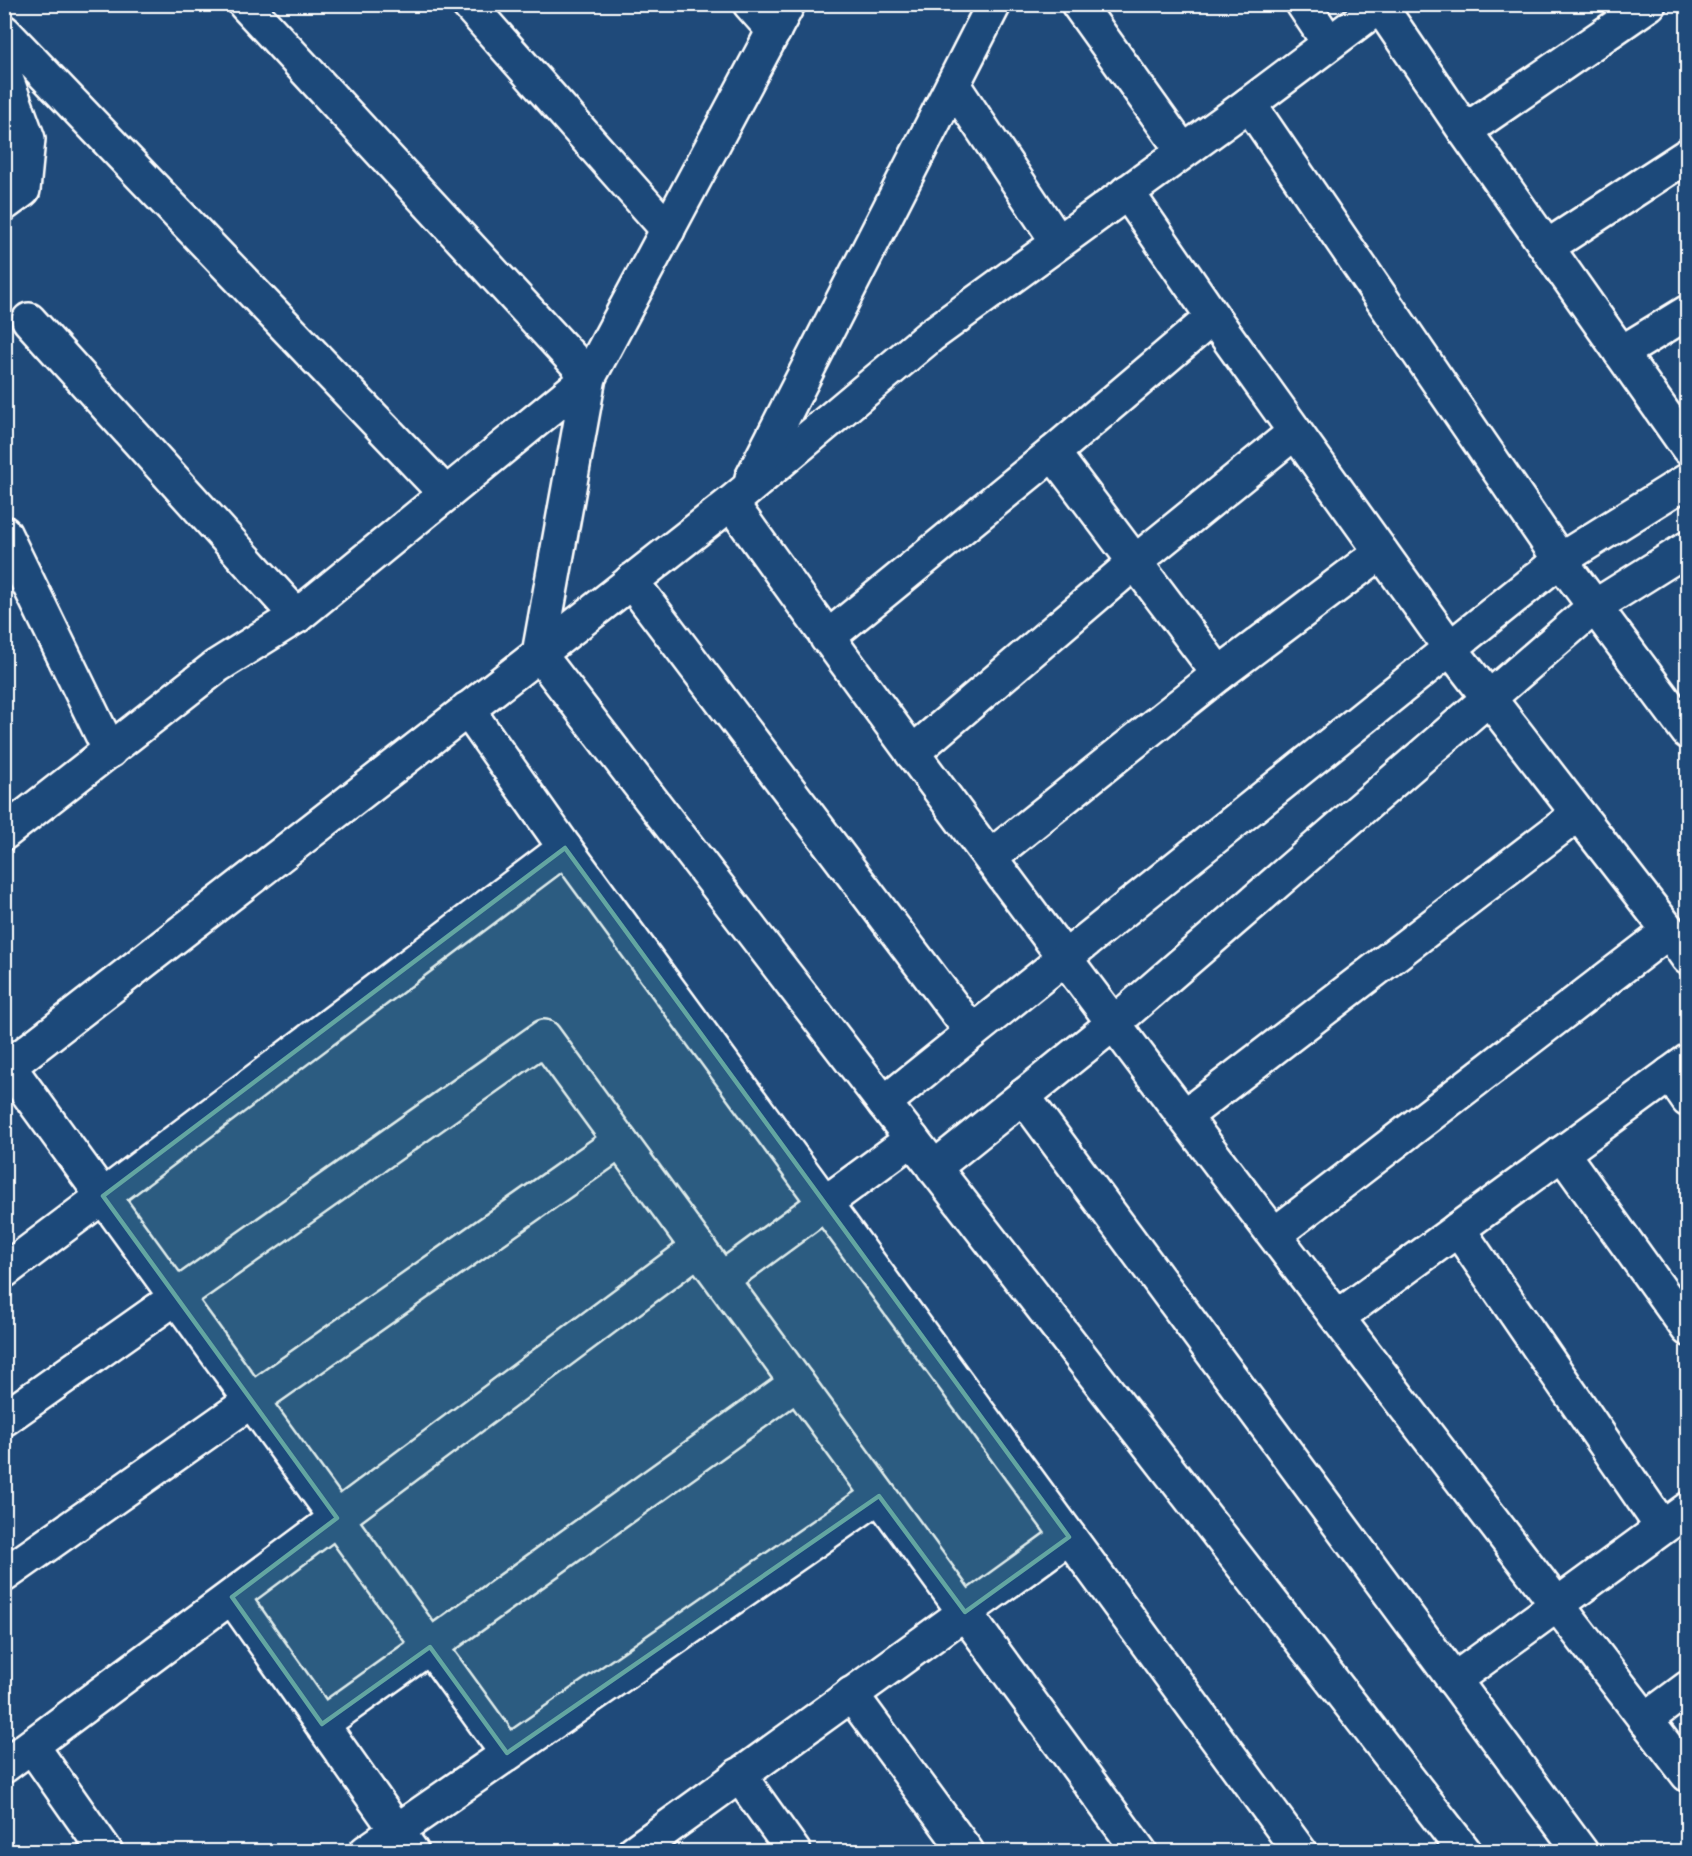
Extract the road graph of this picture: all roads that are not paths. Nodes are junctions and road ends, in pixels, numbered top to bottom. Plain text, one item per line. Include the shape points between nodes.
1 (245, 4) edge
2 (468, 4) edge
3 (750, 4) edge
4 (994, 4) edge
5 (1078, 4) edge
6 (1304, 4) edge
7 (1649, 4) edge
8 (1381, 5) edge
9 (781, 18) edge
10 (4, 32) edge
11 (1329, 43) junction
12 (4, 72) edge
13 (953, 84) junction
14 (1249, 104) junction
15 (1465, 131) junction
16 (1183, 151) junction
17 (1688, 155) edge
18 (1127, 192) junction
19 (4, 204) edge
20 (668, 230) junction
21 (1058, 242) junction
22 (1547, 247) junction
23 (1688, 312) edge
24 (1213, 317) junction
25 (29, 320) dead end
26 (1621, 353) junction
27 (589, 377) junction
28 (1295, 432) junction
29 (1688, 448) edge
30 (1053, 453) junction
31 (1688, 480) edge
32 (446, 494) junction
33 (738, 497) junction
34 (4, 533) edge
35 (1688, 548) edge
36 (1381, 552) junction
37 (1560, 560) junction
38 (1135, 562) junction
39 (631, 581) junction
40 (1594, 607) junction
41 (297, 616) junction
42 (827, 638) junction
43 (1450, 648) junction
44 (539, 654) junction
45 (1219, 674) junction
46 (1488, 698) junction
47 (467, 709) junction
48 (1688, 732) edge
49 (110, 751) junction
50 (912, 753) junction
51 (1578, 814) junction
52 (4, 833) edge
53 (565, 848) junction
54 (990, 857) junction
55 (1669, 931) junction
56 (1065, 958) junction
57 (1688, 958) edge
58 (1114, 1023) junction
59 (972, 1032) junction
60 (6, 1066) edge
61 (1682, 1078) edge
62 (1023, 1096) junction
63 (884, 1103) junction
64 (1185, 1116) junction
65 (912, 1139) junction
66 (620, 1141) junction
67 (1562, 1153) junction
68 (934, 1168) junction
69 (103, 1196) junction
70 (825, 1203) junction
71 (1458, 1229) junction
72 (1275, 1234) junction
73 (699, 1248) junction
74 (4, 1271) edge
75 (722, 1279) junction
76 (177, 1297) junction
77 (1338, 1317) junction
78 (1688, 1329) edge
79 (797, 1383) junction
80 (252, 1401) junction
81 (4, 1419) edge
82 (879, 1496) junction
83 (337, 1518) junction
84 (1675, 1518) edge
85 (1069, 1537) junction
86 (4, 1575) edge
87 (232, 1597) junction
88 (1558, 1606) junction
89 (965, 1612) junction
90 (430, 1647) junction
91 (1454, 1680) junction
92 (1688, 1688) edge
93 (851, 1694) junction
94 (1645, 1720) junction
95 (322, 1724) junction
96 (32, 1746) junction
97 (507, 1753) junction
98 (4, 1766) edge
99 (740, 1775) junction
100 (1688, 1775) edge
101 (404, 1840) edge
102 (106, 1851) edge
103 (366, 1851) edge
104 (634, 1851) edge
105 (795, 1851) edge
106 (967, 1851) edge
107 (1140, 1851) edge
108 (1300, 1851) edge
109 (1465, 1851) edge
110 (1581, 1851) edge

1 - 27 street
2 - 20 street
3 - 9 street
4 - 13 street
5 - 16 street
6 - 11 street
7 - 15 street
8 - 11 street
8 - 15 street
9 - 20 street
10 - 32 street
11 - 14 street
12 - 19 street via 28,138 23,190
13 - 21 street
13 - 33 street
14 - 16 street
14 - 37 street
15 - 22 street
16 - 18 street
17 - 22 street
18 - 21 street
18 - 24 street
20 - 27 street
21 - 33 street via 930,336
22 - 26 street
23 - 26 street
24 - 28 street
24 - 30 street
25 - 41 street
26 - 29 street
27 - 32 street
27 - 44 street
28 - 36 street
28 - 38 street
30 - 38 street
30 - 42 street
31 - 37 street
32 - 41 street
33 - 39 street
33 - 42 street
34 - 49 street
35 - 40 street
36 - 43 street
36 - 45 street
37 - 40 street
37 - 43 street
38 - 45 street
38 - 50 street
39 - 44 street
39 - 59 street
40 - 46 street
40 - 48 street
41 - 49 street via 217,666
42 - 50 street
43 - 46 street
43 - 56 street
44 - 47 street
44 - 63 street
45 - 54 street
46 - 51 street
46 - 58 street
47 - 53 street
47 - 60 street
49 - 52 street
50 - 54 street
51 - 55 street
51 - 64 street
53 - 69 street
53 - 70 street
54 - 56 street
55 - 57 street
55 - 72 street
56 - 58 street
56 - 59 street
58 - 62 street
58 - 64 street
59 - 63 street
60 - 69 street
61 - 67 street
62 - 68 street
62 - 91 street
63 - 65 street
64 - 72 street
65 - 68 street
65 - 70 street
66 - 73 street
66 - 76 street via 544,1037
66 - 80 street
67 - 71 street
67 - 78 street
68 - 109 street
69 - 74 street
69 - 76 street
70 - 75 street
70 - 85 street
71 - 77 street
71 - 84 street
72 - 77 street
73 - 75 street
73 - 83 street
75 - 79 street
76 - 80 street
76 - 81 street
77 - 88 street
79 - 82 street
79 - 90 street
80 - 83 street
80 - 86 street
82 - 89 street
82 - 97 street
83 - 87 street
83 - 90 street
84 - 88 street
85 - 89 street
85 - 108 street
87 - 95 street
87 - 96 street
88 - 91 street
88 - 94 street
89 - 93 street
89 - 107 street
90 - 95 street
90 - 97 street
91 - 110 street
92 - 94 street
93 - 99 street
93 - 106 street
94 - 100 street
95 - 101 street
96 - 98 street
96 - 102 street
97 - 101 street
99 - 104 street
99 - 105 street
101 - 103 street

